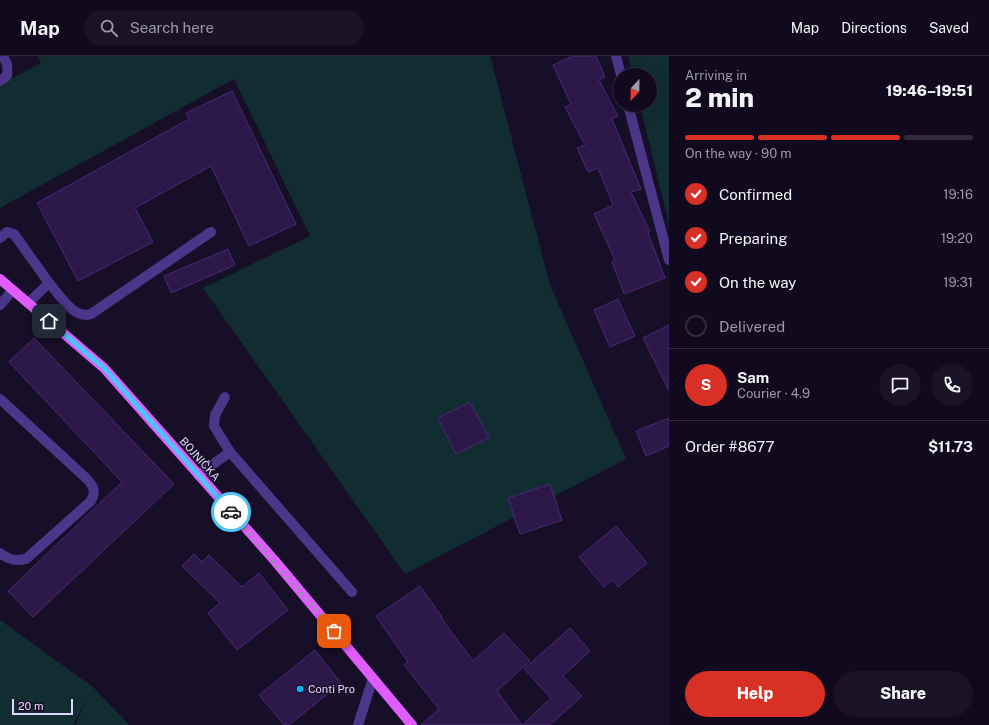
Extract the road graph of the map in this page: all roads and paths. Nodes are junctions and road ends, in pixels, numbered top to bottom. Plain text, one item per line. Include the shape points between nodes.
1 (2, 56) edge
2 (616, 56) edge
3 (619, 68) edge
4 (0, 80) edge
5 (630, 112) edge
6 (211, 232) dead end
7 (0, 238) edge
8 (669, 260) edge
9 (0, 279) edge
10 (49, 283) junction
11 (13, 290) junction
12 (28, 303) junction
13 (0, 305) edge
14 (225, 397) dead end
15 (0, 399) edge
16 (230, 452) junction
17 (198, 475) junction
18 (0, 553) edge
19 (352, 592) dead end
20 (373, 678) junction
21 (358, 725) edge
22 (412, 725) edge

1 - 4 street via 7,61 8,68 7,76
2 - 3 street
5 - 8 street
6 - 10 street via 87,316 77,313
7 - 10 street via 7,232 14,234
9 - 11 main road, BOJNIČKA
10 - 12 street
11 - 12 main road, BOJNIČKA
11 - 13 street
12 - 17 main road, BOJNIČKA via 104,368
14 - 16 street via 215,415 214,426
15 - 18 street via 87,479 93,486 94,493 91,501 26,559 15,561
16 - 17 street
16 - 19 street
17 - 20 main road, BOJNIČKA via 275,561
20 - 21 street
20 - 22 main road, BOJNIČKA

